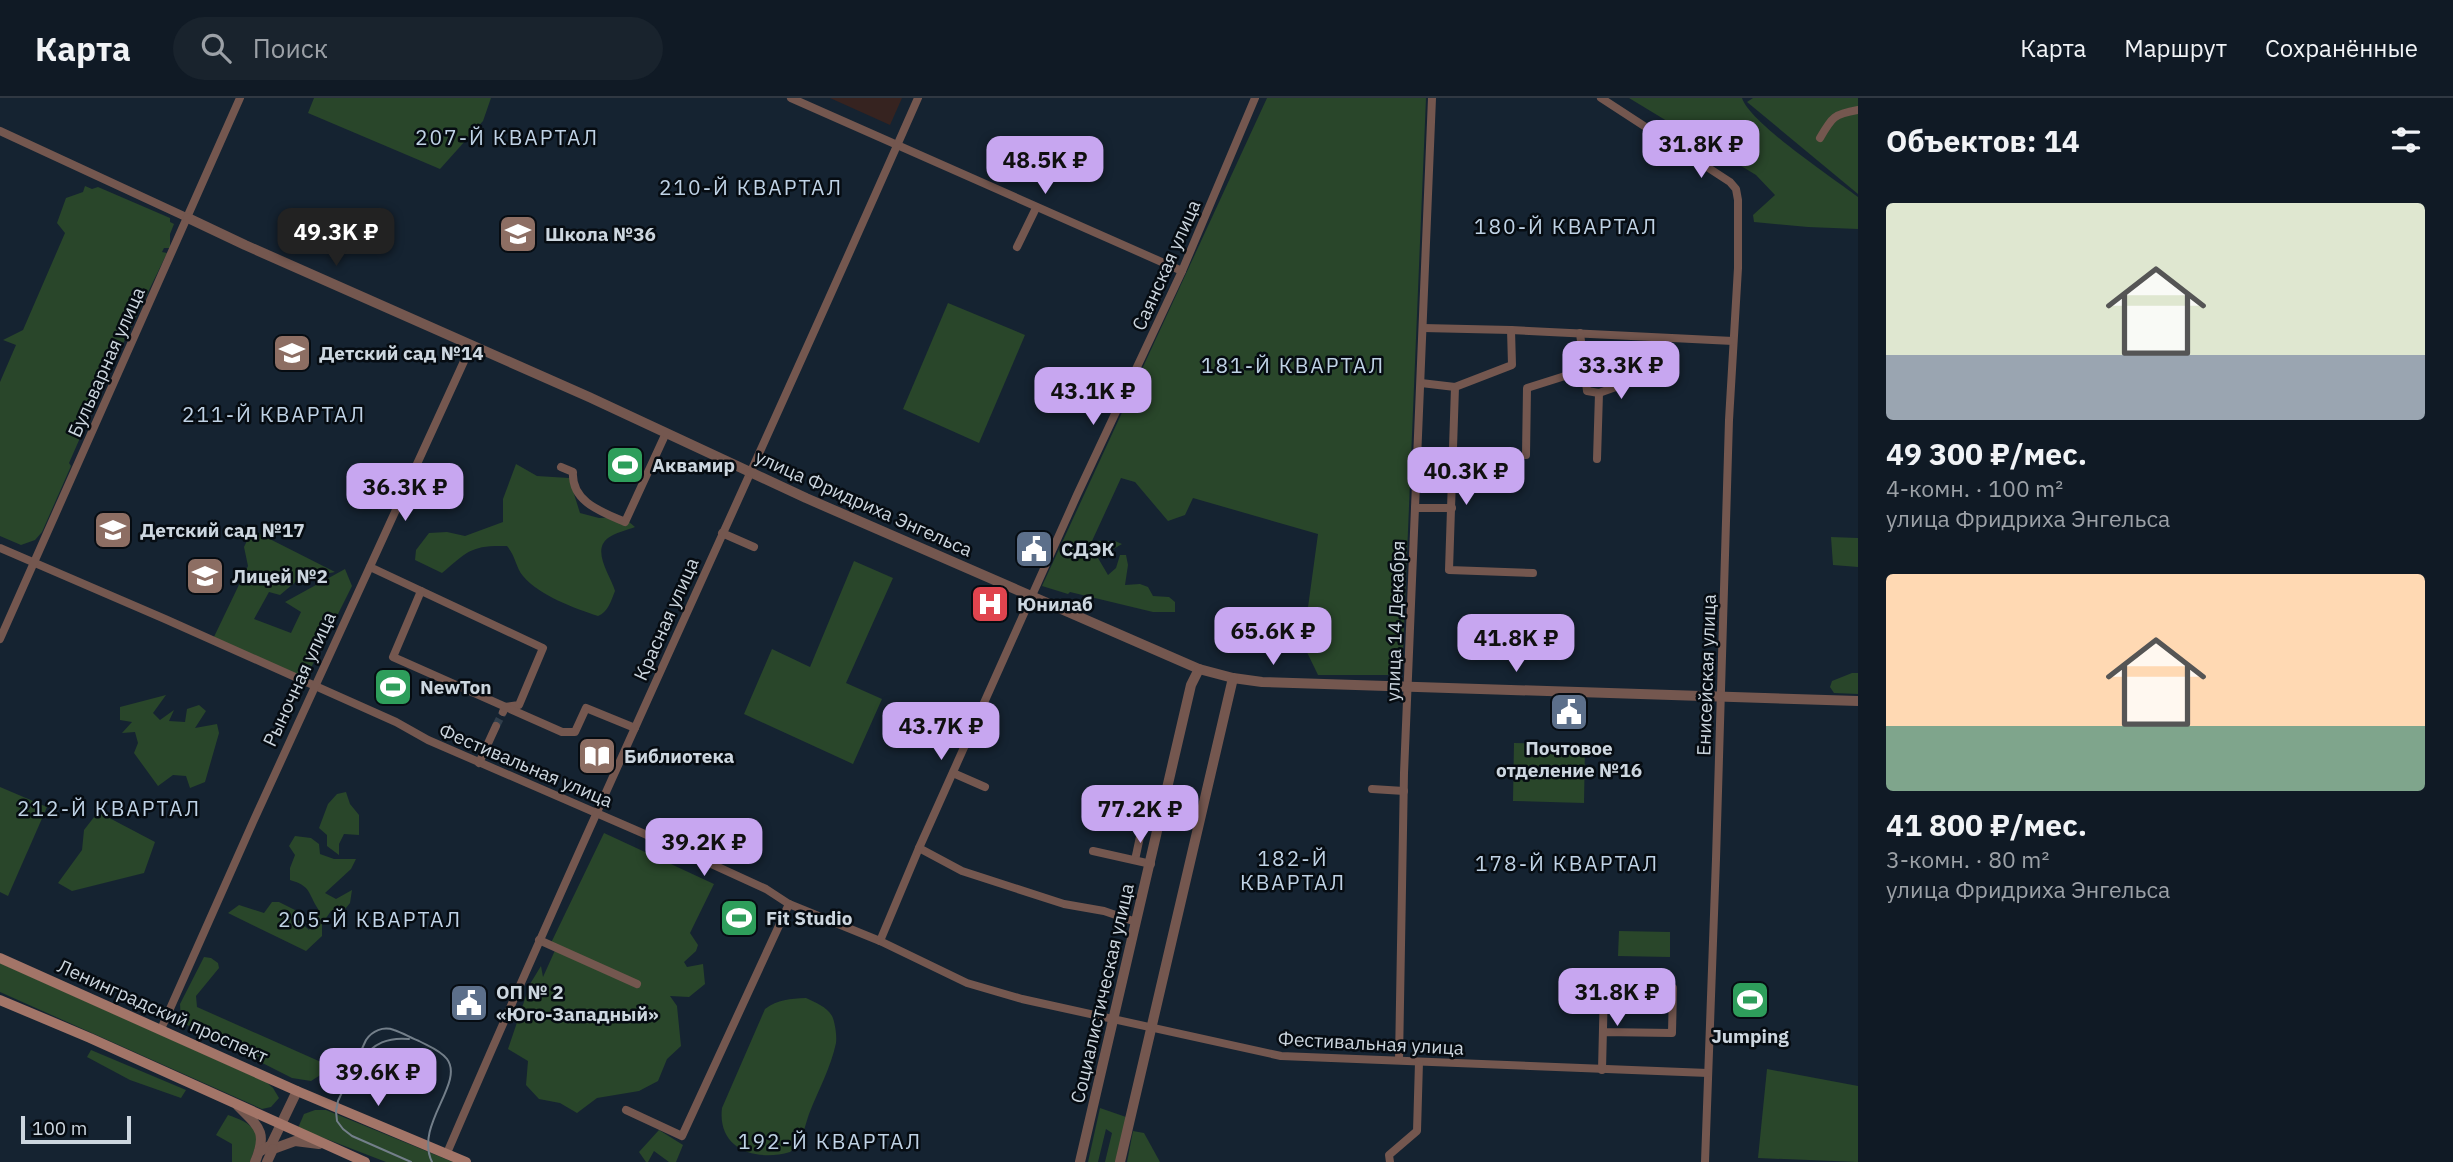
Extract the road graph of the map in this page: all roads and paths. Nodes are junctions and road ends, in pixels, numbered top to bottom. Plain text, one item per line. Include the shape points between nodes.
1 (240, 98) edge
2 (791, 98) edge
3 (918, 98) edge
4 (1255, 98) edge
5 (1432, 98) edge
6 (1601, 98) edge
7 (1858, 110) edge
8 (0, 131) edge
9 (1820, 138) dead end
10 (897, 145) junction
11 (1036, 208) junction
12 (188, 218) junction
13 (1017, 247) dead end
14 (1182, 271) junction
15 (1423, 328) junction
16 (1511, 330) junction
17 (1580, 333) junction
18 (1733, 341) junction
19 (471, 346) junction
20 (1584, 370) junction
21 (1652, 374) dead end
22 (1421, 383) junction
23 (1455, 387) junction
24 (1599, 393) junction
25 (666, 433) junction
26 (1526, 454) dead end
27 (1597, 460) dead end
28 (561, 467) dead end
29 (750, 472) junction
30 (1415, 508) junction
31 (1452, 508) junction
32 (722, 533) junction
33 (754, 547) dead end
34 (0, 548) edge
35 (33, 563) junction
36 (370, 567) junction
37 (1533, 573) dead end
38 (421, 591) junction
39 (1034, 596) junction
40 (0, 639) edge
41 (1199, 669) junction
42 (1233, 678) junction
43 (314, 687) junction
44 (1408, 687) junction
45 (1721, 697) junction
46 (1858, 701) edge
47 (504, 710) junction
48 (496, 726) tunnel mouth
49 (635, 728) junction
50 (479, 763) junction
51 (953, 773) junction
52 (985, 787) dead end
53 (1372, 789) dead end
54 (1404, 791) junction
55 (1104, 808) dead end
56 (596, 814) junction
57 (919, 848) junction
58 (1093, 851) dead end
59 (1135, 860) junction
60 (1151, 864) junction
61 (789, 904) junction
62 (1136, 922) junction
63 (539, 940) junction
64 (880, 942) junction
65 (0, 958) edge
66 (637, 984) dead end
67 (0, 1000) edge
68 (1113, 1019) junction
69 (1151, 1028) junction
70 (161, 1029) junction
71 (1603, 1031) junction
72 (1399, 1060) junction
73 (1419, 1062) junction
74 (1601, 1070) junction
75 (1708, 1073) junction
76 (297, 1091) junction
77 (237, 1105) junction
78 (626, 1110) dead end
79 (281, 1125) junction
80 (327, 1146) junction
81 (272, 1147) junction
82 (447, 1153) junction
83 (257, 1157) edge
84 (267, 1162) edge
85 (365, 1162) edge
86 (466, 1162) edge
87 (1080, 1162) edge
88 (1120, 1162) edge
89 (1390, 1162) edge
90 (1705, 1162) edge

1 - 12 street, Бульварная улица
2 - 10 street
3 - 10 street, Красная улица
4 - 14 street, Саянская улица
5 - 15 street, улица 14 Декабря
6 - 18 street, Енисейская улица via 1736,189
7 - 9 street via 1830,120
8 - 12 street, улица Фридриха Энгельса
10 - 11 street
10 - 29 street, Красная улица
11 - 13 street
11 - 14 street
12 - 19 street, улица Фридриха Энгельса
12 - 35 street, Бульварная улица
14 - 39 street, Саянская улица
15 - 16 street
15 - 22 street, улица 14 Декабря
16 - 17 street
16 - 23 street via 1512,365
17 - 18 street
17 - 20 street
18 - 45 street, Енисейская улица
19 - 25 street, улица Фридриха Энгельса
19 - 36 street, Рыночная улица
20 - 24 street via 1587,391
20 - 26 street via 1527,388
21 - 24 street
22 - 23 street
22 - 30 street, улица 14 Декабря
23 - 31 street
24 - 27 street
25 - 28 street via 625,522 587,505 573,481 573,472
25 - 29 street, улица Фридриха Энгельса
29 - 32 street, Красная улица
29 - 39 street, улица Фридриха Энгельса
30 - 31 street
30 - 44 street, улица 14 Декабря
31 - 37 street via 1448,570
32 - 33 street
32 - 49 street, Красная улица
34 - 35 street, Фестивальная улица
35 - 40 street, Бульварная улица
35 - 43 street, Фестивальная улица
36 - 38 street
36 - 43 street, Рыночная улица
38 - 47 street via 393,656
38 - 47 street via 543,648 519,705
39 - 41 street, улица Фридриха Энгельса
39 - 51 street, Саянская улица
41 - 42 street, улица Фридриха Энгельса
41 - 60 street, Социалистическая улица via 1191,685
42 - 44 street, улица Фридриха Энгельса
42 - 69 street
43 - 50 street, Фестивальная улица
43 - 70 street, Рыночная улица
44 - 45 street, улица Фридриха Энгельса
44 - 54 street, улица 14 Декабря
45 - 46 street, улица Фридриха Энгельса
45 - 75 street, Енисейская улица
47 - 49 street via 562,732 575,732 586,708
48 - 50 street
49 - 56 street, Красная улица
50 - 56 street, Фестивальная улица
51 - 52 street
51 - 57 street, Саянская улица
53 - 54 street
54 - 72 street, улица 14 Декабря
55 - 59 street via 1144,818
56 - 61 street, Фестивальная улица via 766,889
56 - 63 street, Красная улица
57 - 62 street via 962,871
57 - 64 street, Саянская улица
58 - 59 street
59 - 60 street
60 - 62 street, Социалистическая улица
61 - 64 street, Фестивальная улица
61 - 78 street via 682,1136
62 - 68 street, Социалистическая улица
63 - 66 street
63 - 82 street, Красная улица
64 - 68 street, Фестивальная улица via 967,983
65 - 70 main road, Ленинградский проспект
67 - 77 main road
68 - 69 street, Фестивальная улица
68 - 87 street, Социалистическая улица
69 - 72 street, Фестивальная улица via 1281,1056
69 - 88 street
70 - 76 main road, Ленинградский проспект
71 - 71 street via 1604,987 1673,988 1672,1033
71 - 74 street
72 - 73 street, Фестивальная улица
73 - 74 street, Фестивальная улица
73 - 89 street via 1417,1131 1389,1155
74 - 75 street, Фестивальная улица
75 - 90 street, Енисейская улица
76 - 79 street
76 - 82 main road, Ленинградский проспект
77 - 79 main road
77 - 83 street via 260,1130
79 - 80 main road
79 - 81 street
80 - 81 street via 297,1140
80 - 85 main road
81 - 83 street
81 - 84 street
82 - 86 main road, Ленинградский проспект

